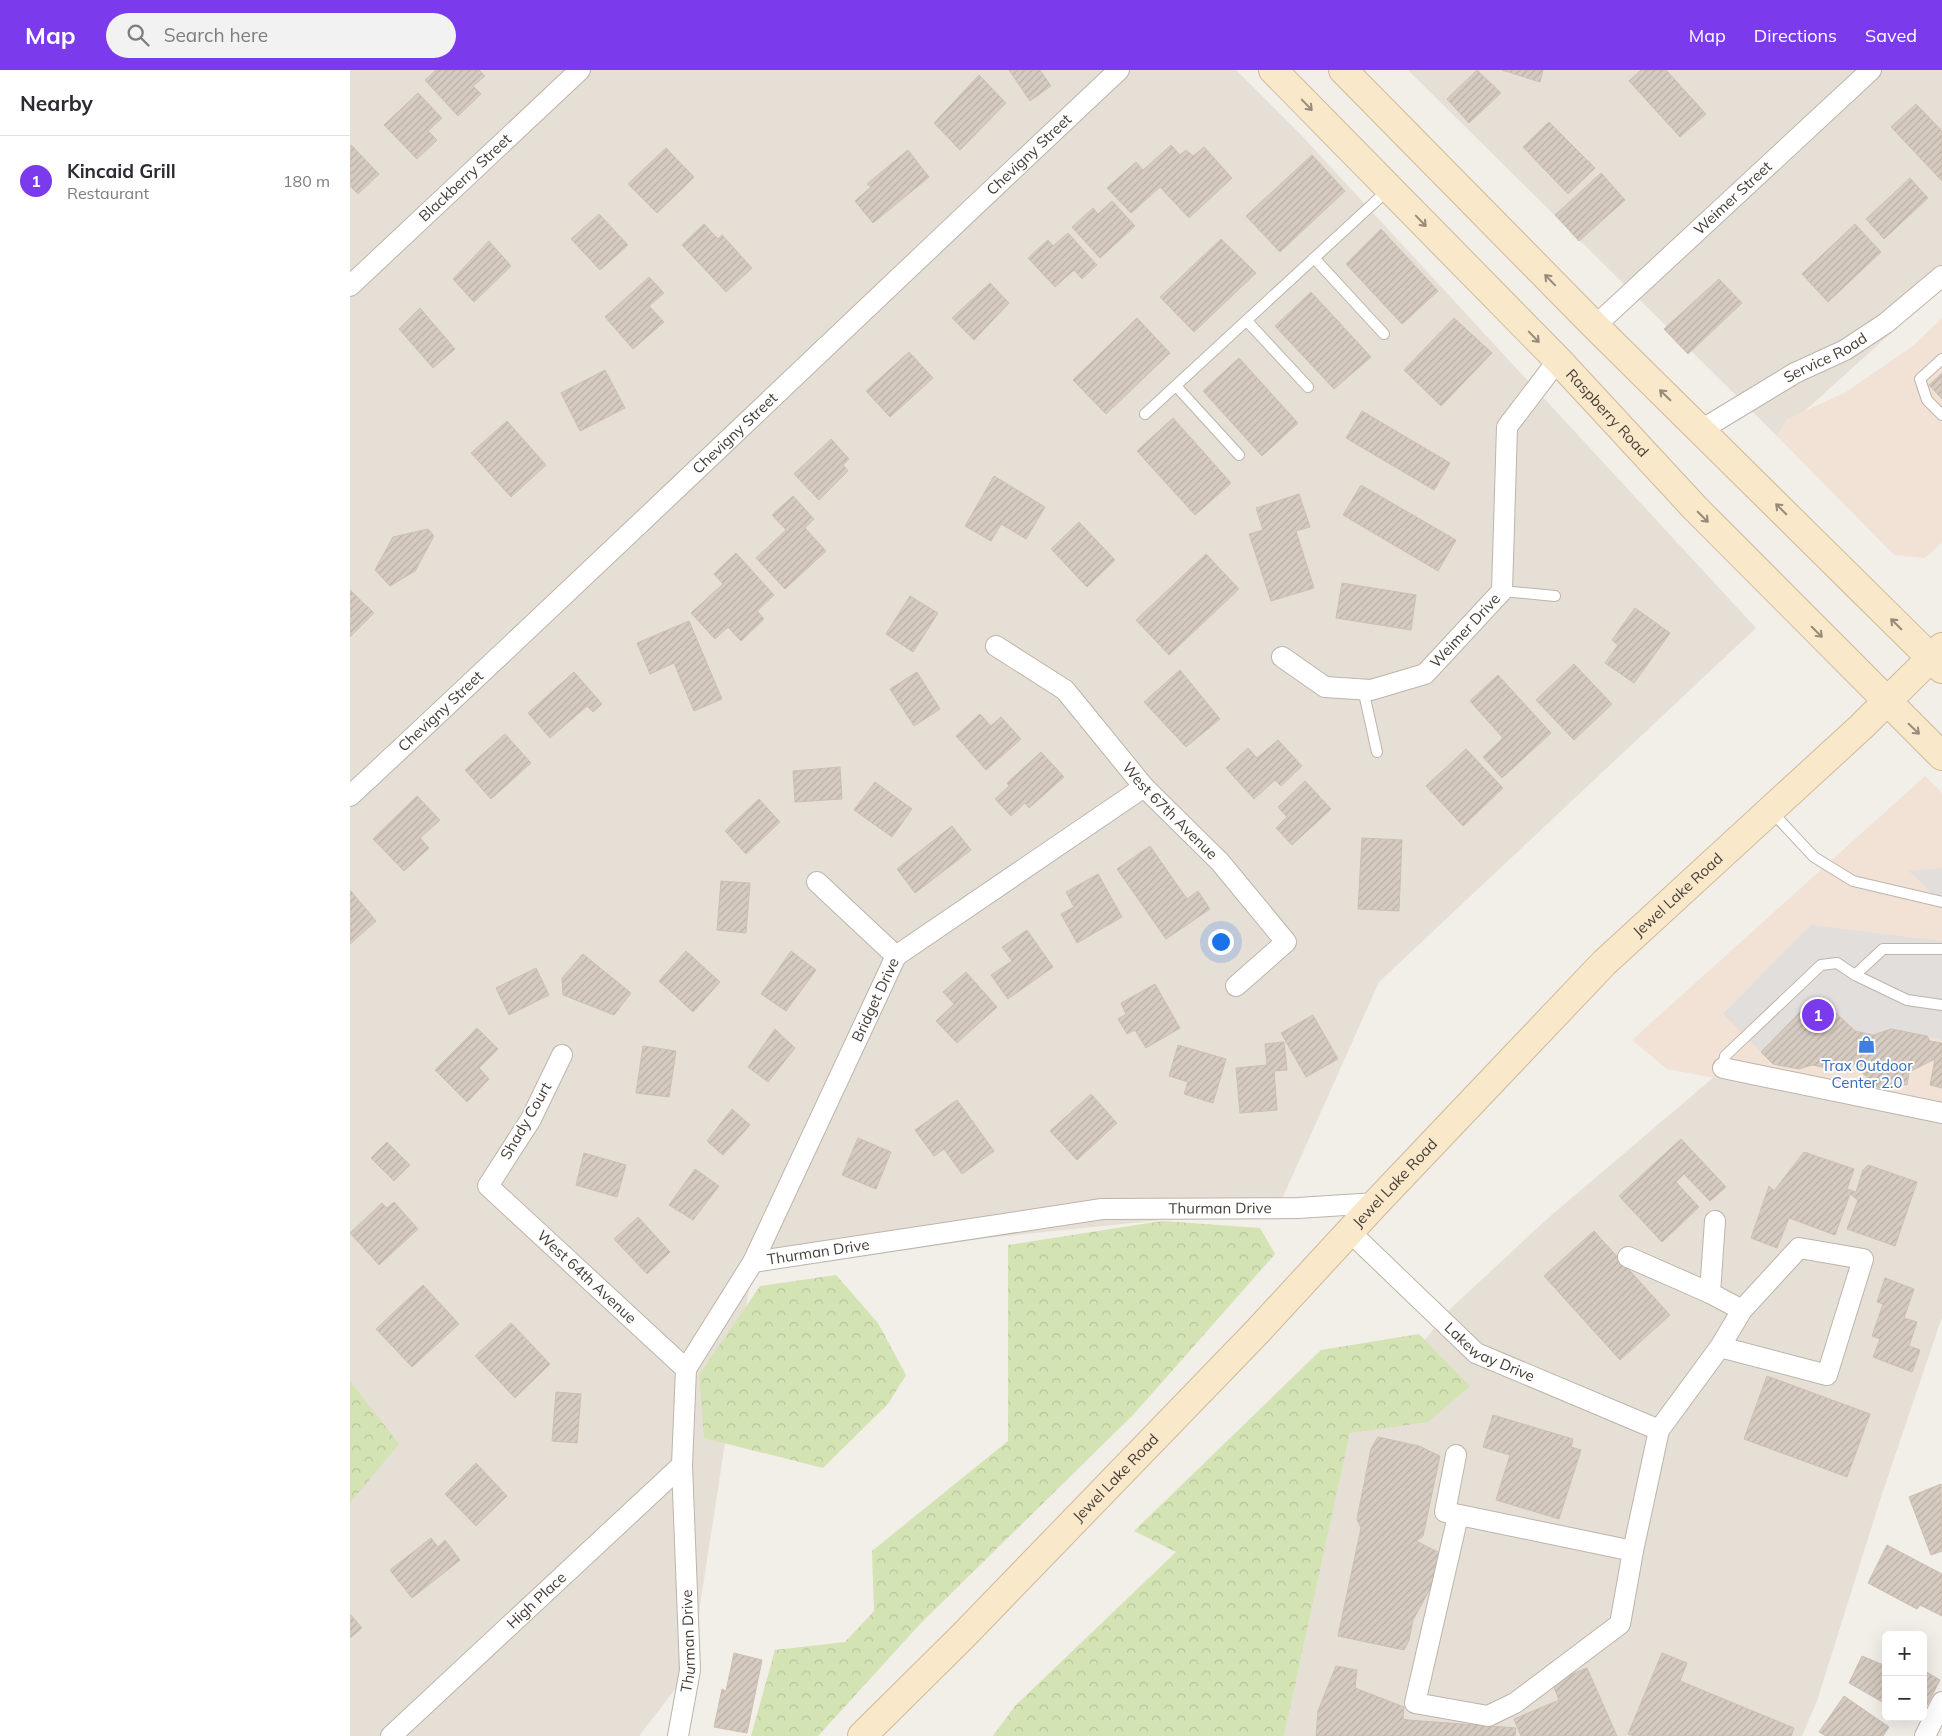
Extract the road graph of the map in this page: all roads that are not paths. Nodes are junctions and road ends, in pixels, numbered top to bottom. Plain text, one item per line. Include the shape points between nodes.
1 (580, 70) edge
2 (1119, 70) edge
3 (1273, 70) edge
4 (1343, 70) edge
5 (1871, 70) edge
6 (1389, 189) junction
7 (1314, 258) junction
8 (1942, 276) edge
9 (350, 286) edge
10 (1247, 321) junction
11 (1595, 326) junction
12 (1384, 334) dead end
13 (1942, 359) edge
14 (1558, 360) junction
15 (1176, 386) junction
16 (1308, 387) dead end
17 (1146, 414) dead end
18 (1942, 415) edge
19 (1701, 430) junction
20 (1239, 455) dead end
21 (1502, 591) junction
22 (1555, 596) dead end
23 (996, 646) dead end
24 (1282, 658) dead end
25 (1938, 658) edge
26 (1363, 690) junction
27 (1887, 703) junction
28 (1377, 752) dead end
29 (1942, 756) edge
30 (1144, 787) junction
31 (350, 796) edge
32 (1770, 810) junction
33 (817, 882) dead end
34 (1942, 902) edge
35 (1942, 949) edge
36 (896, 956) junction
37 (1854, 975) junction
38 (1236, 986) dead end
39 (1942, 1005) edge
40 (562, 1055) dead end
41 (1723, 1068) joint
42 (1942, 1113) edge
43 (488, 1186) joint
44 (1376, 1203) junction
45 (1715, 1221) dead end
46 (1350, 1232) junction
47 (1628, 1257) dead end
48 (752, 1262) junction
49 (1710, 1293) junction
50 (1742, 1310) junction
51 (1720, 1346) junction
52 (686, 1370) junction
53 (1659, 1430) junction
54 (1456, 1455) dead end
55 (682, 1465) junction
56 (1458, 1516) junction
57 (1634, 1551) junction
58 (1942, 1702) edge
59 (390, 1736) edge
60 (678, 1736) edge
61 (862, 1736) edge
62 (1925, 1736) edge

1 - 9 street, Blackberry Street
2 - 31 street, Chevigny Street via 620,545
3 -> 6 main road, Raspberry Road
11 -> 4 main road
5 - 11 street, Weimer Street
6 - 7 lane
6 -> 14 main road, Raspberry Road
7 - 10 lane
7 - 12 lane
8 - 19 street, Service Road via 1886,324
10 - 15 lane
10 - 16 lane
19 -> 11 main road
13 - 18 lane via 1920,379 1927,400
14 - 21 street, Weimer Drive via 1507,427
14 -> 27 main road, Raspberry Road via 1695,508
15 - 17 lane
15 - 20 lane
25 -> 19 main road
21 - 22 lane
21 - 26 street, Weimer Drive via 1424,674
23 - 30 street, West 67th Avenue via 1065,690
24 - 26 street, Weimer Drive via 1325,687
25 - 27 main road, Jewel Lake Road
26 - 28 lane
27 -> 29 main road, Raspberry Road
27 - 32 main road, Jewel Lake Road
30 - 36 street, Bridget Drive
30 - 38 street, West 67th Avenue via 1220,862 1286,942
32 - 34 lane via 1814,856 1853,881
32 - 44 main road, Jewel Lake Road via 1604,963
33 - 36 street
35 - 37 lane via 1883,949
36 - 48 street, Bridget Drive
37 - 39 lane via 1907,1000
37 - 41 lane via 1837,963 1821,965 1725,1056
40 - 43 street, Shady Court via 531,1119
41 - 42 street
43 - 52 street, West 64th Avenue
44 - 46 main road, Jewel Lake Road
44 - 48 street, Thurman Drive via 1298,1208 1102,1209
45 - 49 street
46 - 53 street, Lakeway Drive via 1476,1353
46 - 61 main road, Jewel Lake Road via 963,1636
47 - 49 street
48 - 52 street, Thurman Drive
49 - 50 street
50 - 51 street
50 - 51 street via 1799,1248 1863,1258 1827,1376
51 - 53 street
52 - 55 street, Thurman Drive
53 - 57 street
54 - 56 street via 1445,1512
55 - 59 street, High Place
55 - 60 street, Thurman Drive via 690,1670
56 - 57 street
56 - 57 street via 1414,1703 1488,1716 1515,1702 1620,1624
58 - 62 street

